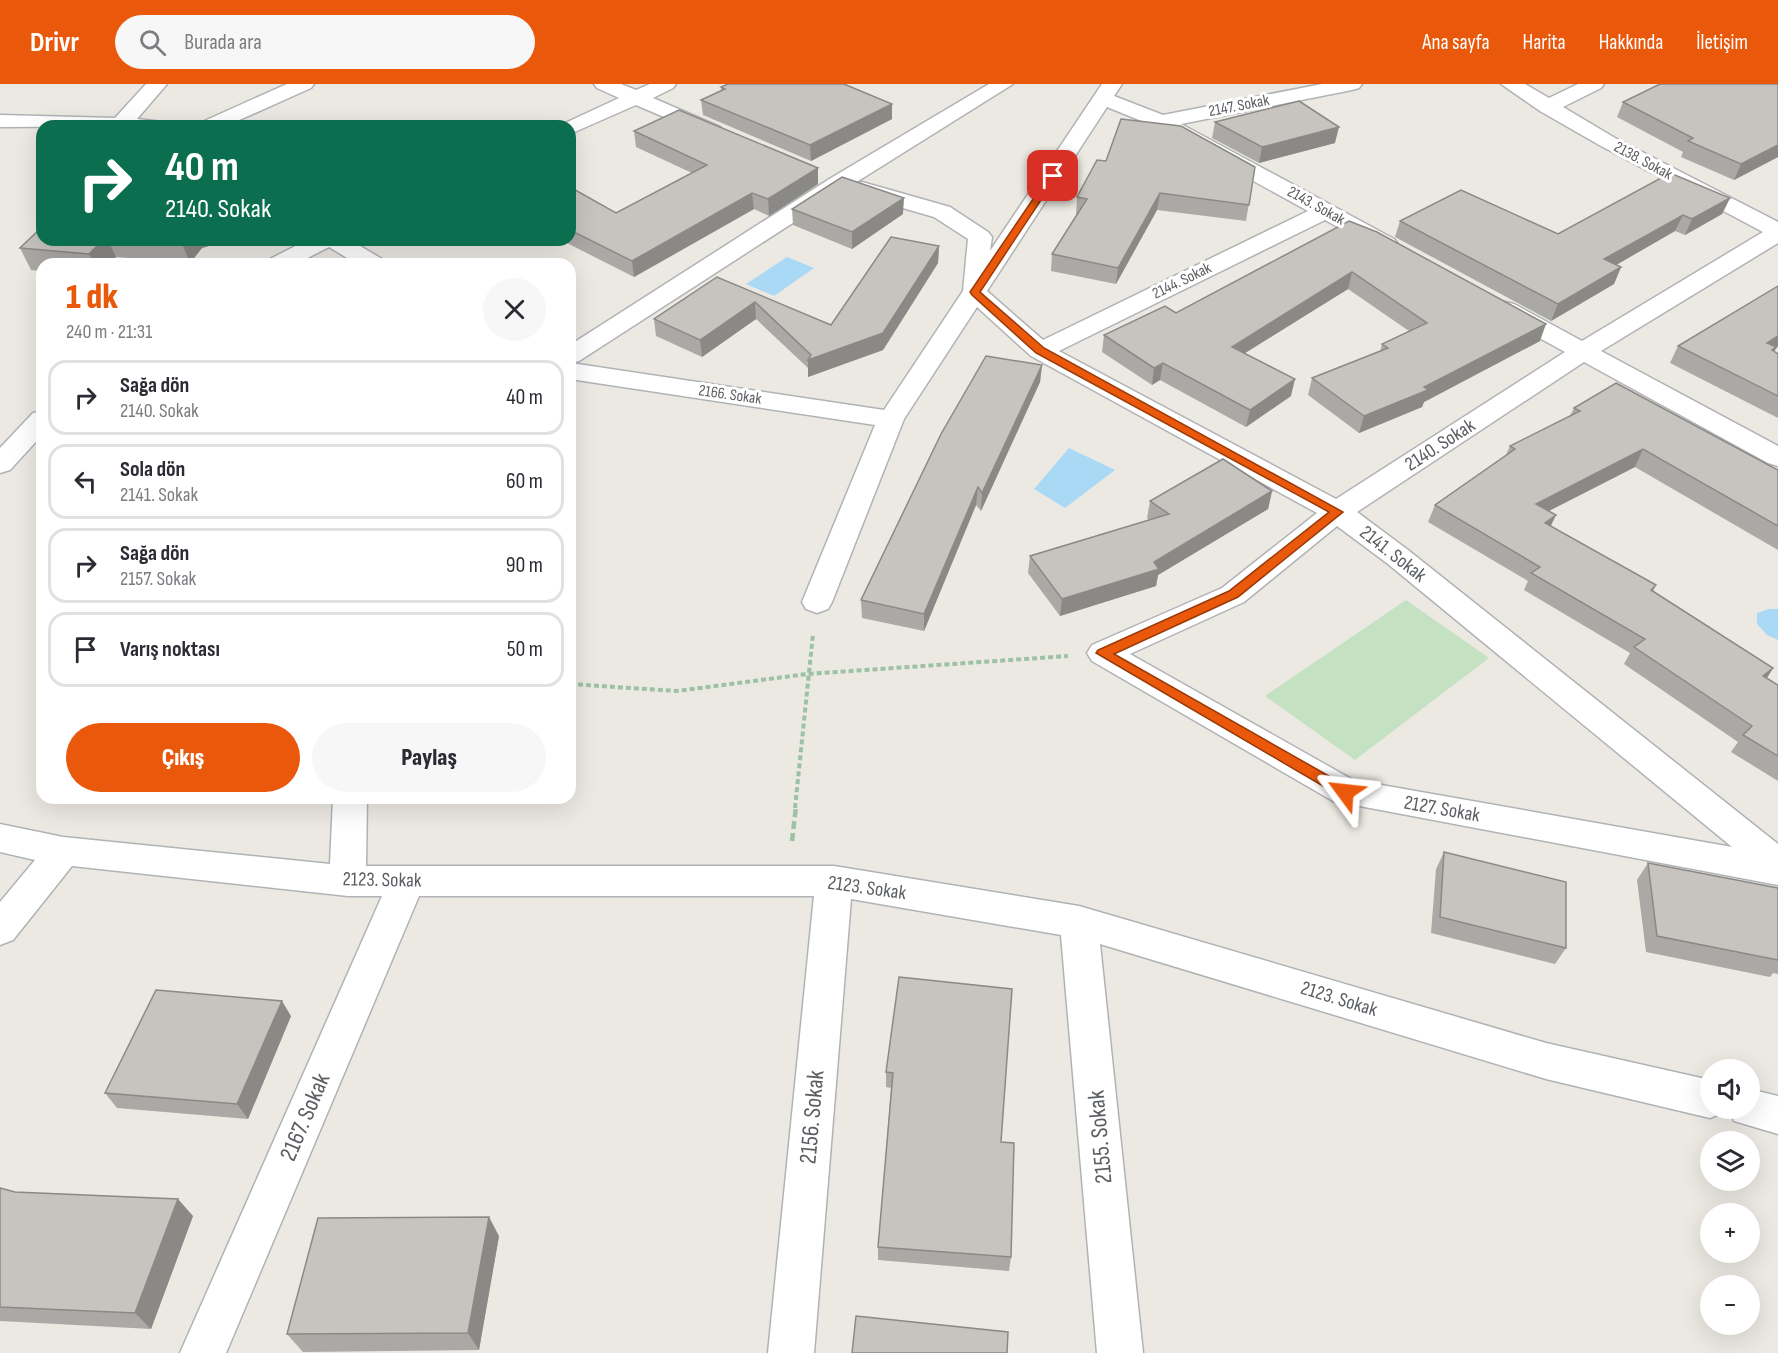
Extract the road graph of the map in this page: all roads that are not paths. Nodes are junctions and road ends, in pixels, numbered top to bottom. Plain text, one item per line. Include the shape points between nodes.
1 (157, 84) edge
2 (304, 84) edge
3 (604, 84) edge
4 (666, 84) edge
5 (1004, 84) edge
6 (1352, 84) edge
7 (1512, 84) edge
8 (1594, 84) edge
9 (1109, 91) edge
10 (636, 99) junction
11 (1547, 106) junction
12 (125, 120) edge
13 (223, 120) edge
14 (0, 121) edge
15 (36, 122) edge
16 (1161, 122) junction
17 (576, 125) edge
18 (732, 139) edge
19 (828, 179) junction
20 (1325, 211) junction
21 (1778, 232) edge
22 (313, 246) edge
23 (343, 246) edge
24 (1407, 256) edge
25 (290, 258) edge
26 (364, 258) edge
27 (975, 292) junction
28 (1490, 301) edge
29 (1040, 351) junction
30 (1583, 351) junction
31 (576, 352) edge
32 (576, 372) edge
33 (891, 419) junction
34 (36, 425) edge
35 (1778, 457) edge
36 (0, 464) edge
37 (1337, 512) junction
38 (817, 602) road end
39 (1103, 653) joint
40 (350, 804) edge
41 (0, 838) edge
42 (63, 851) junction
43 (1778, 864) edge
44 (1778, 870) edge
45 (348, 881) junction
46 (407, 881) junction
47 (834, 881) junction
48 (1079, 922) junction
49 (0, 929) edge
50 (1700, 1097) edge
51 (1760, 1111) edge
52 (1778, 1115) edge
53 (203, 1353) edge
54 (791, 1353) edge
55 (1120, 1353) edge

1 - 12 street
2 - 13 street
3 - 10 street
4 - 10 street
5 - 19 street
6 - 16 street, 2147. Sokak
7 - 11 street, 2138. Sokak
8 - 11 street
9 - 16 street, 2143. Sokak
9 - 27 street
10 - 17 street
10 - 18 street
11 - 21 street, 2138. Sokak
14 - 15 street
16 - 20 street, 2143. Sokak
19 - 27 street via 942,212 980,237
19 - 31 street
20 - 24 street, 2143. Sokak
20 - 29 street, 2144. Sokak
21 - 30 street, 2140. Sokak
22 - 25 street
23 - 26 street
27 - 29 street, 2141. Sokak
27 - 33 street
28 - 30 street
29 - 37 street, 2141. Sokak
30 - 35 street
30 - 37 street, 2140. Sokak
32 - 33 street, 2166. Sokak
33 - 38 street
34 - 36 street
37 - 39 street, 2140. Sokak via 1233,594
37 - 43 street, 2141. Sokak
39 - 44 street, 2127. Sokak via 1345,792
40 - 45 street
41 - 42 street, 2123. Sokak
42 - 45 street, 2123. Sokak
42 - 49 street
45 - 46 street, 2123. Sokak
46 - 47 street, 2123. Sokak
46 - 53 street, 2167. Sokak
47 - 48 street, 2123. Sokak
47 - 54 street, 2156. Sokak
48 - 50 street, 2123. Sokak via 1546,1061
48 - 55 street, 2155. Sokak
51 - 52 street

